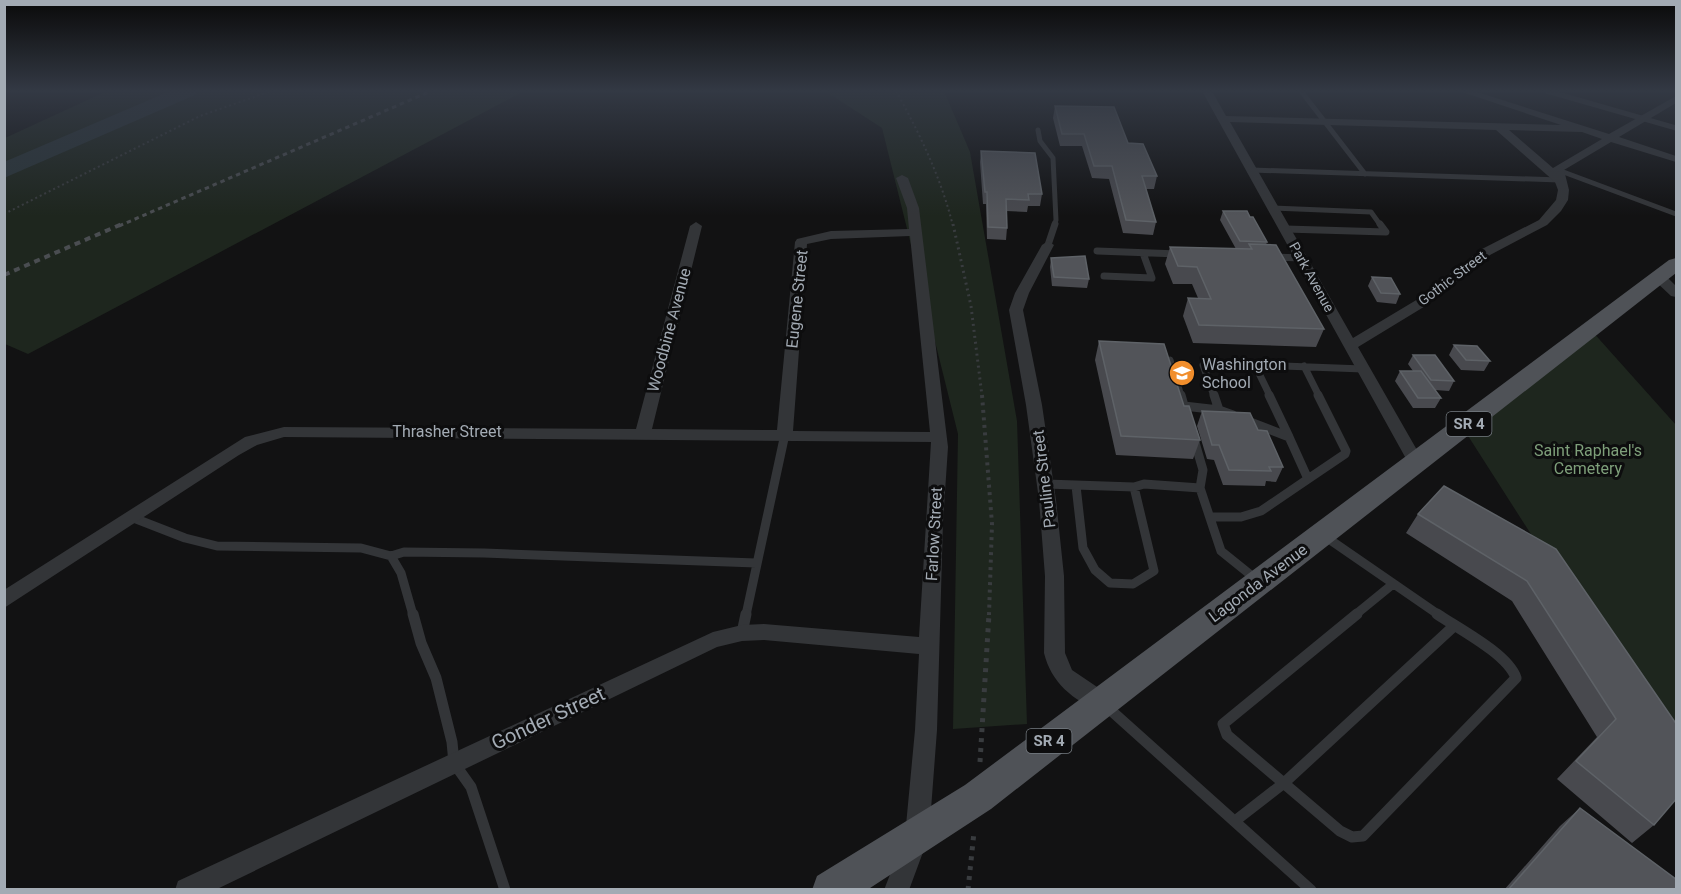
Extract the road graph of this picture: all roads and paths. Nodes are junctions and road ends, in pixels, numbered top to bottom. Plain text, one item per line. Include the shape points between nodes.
1 (167, 133) edge
2 (920, 133) edge
3 (1038, 133) edge
4 (1230, 133) edge
5 (1334, 133) edge
6 (1506, 133) edge
7 (1594, 133) edge
8 (1619, 133) edge
9 (1610, 138) junction
10 (1677, 159) edge
11 (1252, 171) junction
12 (1365, 174) junction
13 (1559, 175) junction
14 (903, 178) dead end
15 (1274, 208) junction
16 (4, 214) edge
17 (1677, 214) edge
18 (696, 226) dead end
19 (1286, 229) junction
20 (916, 232) junction
21 (1048, 245) joint
22 (1097, 251) dead end
23 (1143, 253) junction
24 (1189, 254) edge
25 (1268, 257) edge
26 (1302, 258) junction
27 (1104, 276) dead end
28 (1671, 278) edge
29 (1350, 346) junction
30 (1170, 360) edge
31 (1255, 365) junction
32 (1304, 366) junction
33 (1364, 369) junction
34 (1184, 406) junction
35 (1219, 410) junction
36 (1187, 416) edge
37 (1191, 427) edge
38 (643, 433) junction
39 (784, 434) junction
40 (938, 437) junction
41 (1288, 437) junction
42 (1417, 464) junction
43 (1308, 478) junction
44 (1046, 484) junction
45 (1076, 486) junction
46 (1134, 487) junction
47 (1200, 488) junction
48 (131, 517) junction
49 (1210, 517) junction
50 (1323, 535) junction
51 (391, 556) junction
52 (756, 563) junction
53 (1260, 582) junction
54 (1393, 584) junction
55 (4, 600) edge
56 (1454, 626) junction
57 (742, 633) junction
58 (929, 646) junction
59 (1101, 702) junction
60 (454, 763) junction
61 (1284, 783) junction
62 (978, 797) junction
63 (1235, 821) junction
64 (917, 836) junction
65 (187, 890) edge
66 (505, 890) edge
67 (831, 890) edge
68 (896, 890) edge
69 (968, 890) edge
70 (1311, 890) edge

1 - 16 path
2 - 62 path via 955,226 972,311 982,392 992,533
3 - 21 lane via 1053,158 1056,220
4 - 11 street, Park Avenue
5 - 12 lane
6 - 13 street
7 - 9 street
8 - 9 street
9 - 10 street
9 - 13 street via 1577,156
11 - 12 lane
11 - 15 street, Park Avenue
12 - 13 lane
13 - 17 lane
13 - 29 street, Gothic Street via 1564,196 1548,218 1489,250 1431,296
14 - 20 street, Farlow Street
15 - 19 street, Park Avenue
15 - 19 lane via 1371,212 1386,232
18 - 38 street, Woodbine Avenue
19 - 26 street, Park Avenue
20 - 39 street, Eugene Street via 831,235 801,243
20 - 40 street, Farlow Street
21 - 44 street, Pauline Street via 1016,310
22 - 23 lane
23 - 24 lane
23 - 27 lane via 1152,278
25 - 26 lane
26 - 29 street, Park Avenue
28 - 42 main road, Lagonda Avenue / SR 4
29 - 33 street, Park Avenue
30 - 34 lane
31 - 32 lane
31 - 35 lane via 1204,364
31 - 41 lane
32 - 33 lane
32 - 43 lane via 1346,451
33 - 42 street, Park Avenue
34 - 35 lane
34 - 36 lane
35 - 41 lane
37 - 47 lane via 1205,479
38 - 39 street, Thrasher Street
38 - 48 street, Thrasher Street via 284,432 251,441 233,451
39 - 40 street, Thrasher Street
39 - 52 lane
40 - 58 street, Farlow Street
41 - 43 lane
42 - 50 main road, Lagonda Avenue / SR 4
43 - 49 lane via 1261,511 1241,517
44 - 45 lane
44 - 59 street, Pauline Street via 1055,566 1057,664 1066,679
45 - 46 lane
45 - 46 lane via 1086,556 1110,583 1133,584 1154,571
46 - 47 lane via 1144,484
47 - 49 lane
48 - 51 lane via 217,546 361,548
48 - 55 street, Thrasher Street
49 - 53 lane via 1221,551
50 - 53 main road, Lagonda Avenue / SR 4
50 - 54 lane
51 - 52 lane via 404,552 484,553
51 - 60 lane via 401,573 436,678
52 - 57 lane
53 - 59 main road, Lagonda Avenue / SR 4
54 - 56 lane
54 - 61 lane via 1224,724 1227,735
56 - 61 lane
56 - 61 lane via 1503,659 1516,678 1363,836 1352,837 1340,831
57 - 58 street, Gonder Street
57 - 60 street, Gonder Street via 713,640
58 - 64 street, Farlow Street
59 - 62 main road, Lagonda Avenue / SR 4
59 - 63 lane
60 - 65 street, Gonder Street
60 - 66 lane via 471,787
61 - 63 lane
62 - 64 main road, Lagonda Avenue / SR 4
62 - 69 path
63 - 70 lane
64 - 67 main road, Lagonda Avenue / SR 4
64 - 68 street, Farlow Street

